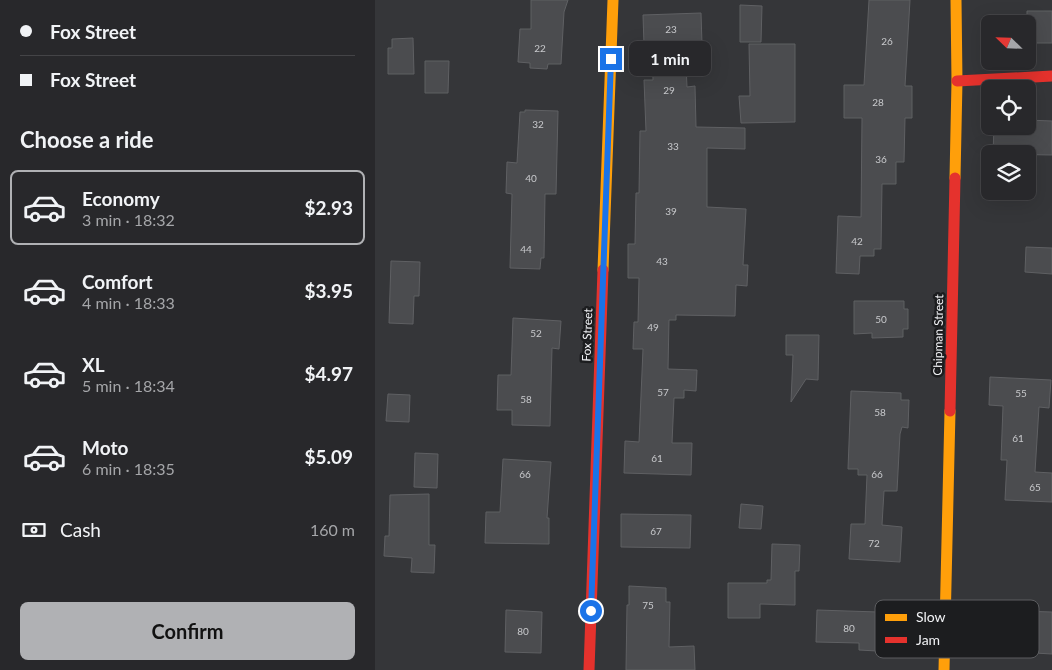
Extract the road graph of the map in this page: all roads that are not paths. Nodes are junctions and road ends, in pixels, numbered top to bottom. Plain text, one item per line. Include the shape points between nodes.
1 (613, 0) edge
2 (956, 0) edge
3 (1052, 76) edge
4 (957, 81) junction
5 (945, 600) edge
6 (589, 670) edge

1 - 6 street, Fox Street
2 - 4 street, Chipman Street
3 - 4 street
4 - 5 street, Chipman Street

